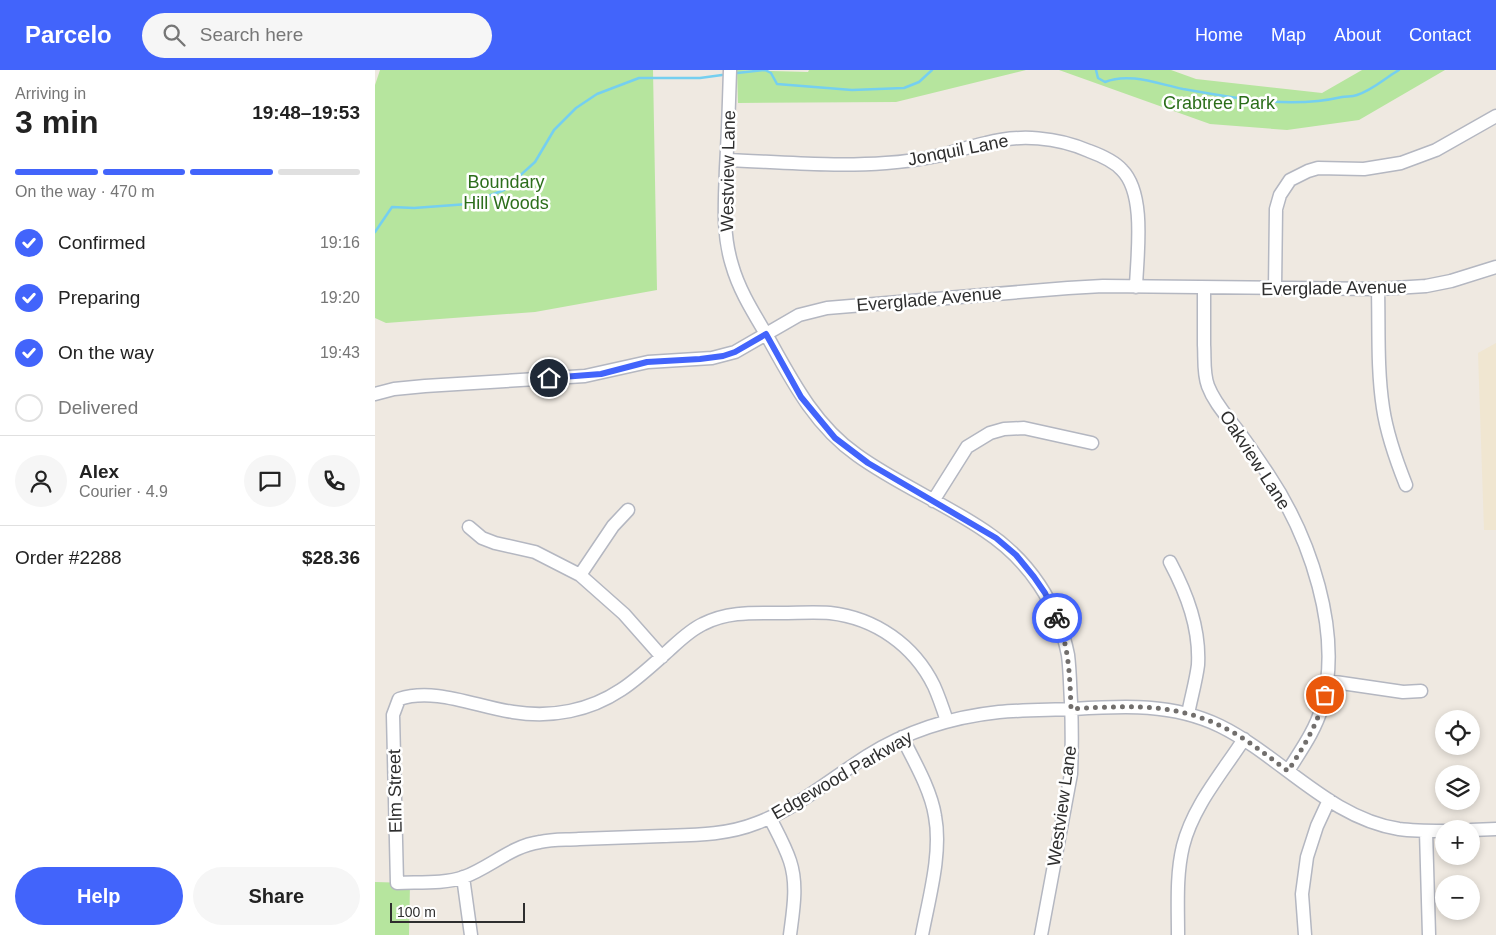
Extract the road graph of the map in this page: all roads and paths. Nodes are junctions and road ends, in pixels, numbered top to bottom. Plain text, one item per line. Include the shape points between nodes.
1 (730, 70) edge
2 (1496, 116) edge
3 (727, 160) junction
4 (1496, 267) edge
5 (1136, 287) junction
6 (1204, 288) junction
7 (1275, 289) junction
8 (1379, 289) junction
9 (766, 334) junction
10 (375, 394) edge
11 (1092, 443) dead end
12 (1406, 485) dead end
13 (933, 501) junction
14 (628, 510) dead end
15 (469, 527) dead end
16 (1170, 562) dead end
17 (580, 575) junction
18 (662, 656) junction
19 (1328, 681) junction
20 (1421, 692) dead end
21 (1071, 709) junction
22 (1187, 714) junction
23 (947, 721) junction
24 (903, 737) junction
25 (1244, 739) junction
26 (1288, 771) junction
27 (1329, 800) junction
28 (770, 818) junction
29 (1496, 829) edge
30 (1480, 830) edge
31 (1426, 831) junction
32 (1435, 831) edge
33 (463, 877) junction
34 (397, 883) joint
35 (471, 935) edge
36 (790, 935) edge
37 (922, 935) edge
38 (1041, 935) edge
39 (1178, 935) edge
40 (1305, 935) edge
41 (1429, 935) edge

1 - 3 street, Westview Lane
2 - 7 street via 1436,150 1401,163 1364,169 1319,168 1290,180 1276,209
3 - 5 street, Jonquil Lane via 887,163 1023,138 1048,139 1082,148 1122,170 1135,192 1138,210
3 - 9 street, Westview Lane via 727,248 737,281
4 - 8 street, Everglade Avenue via 1443,283
5 - 6 street, Everglade Avenue
5 - 9 street, Everglade Avenue via 1069,288 827,308 799,315
6 - 7 street, Everglade Avenue
6 - 19 street, Oakview Lane via 1207,384 1287,505 1303,541 1326,621
7 - 8 street, Everglade Avenue
8 - 12 street via 1382,400 1392,447
9 - 10 street, Everglade Avenue via 735,352 712,358 647,362 585,376 425,386
9 - 13 street, Westview Lane via 801,397 835,438 868,463
11 - 13 street via 1024,428 990,433 967,447
13 - 21 street, Westview Lane via 996,538 1034,577 1053,608 1065,640
14 - 17 street via 613,526
15 - 17 street via 482,538 535,552
16 - 22 street via 1187,596 1196,634 1197,666
17 - 18 street via 624,614
18 - 23 street via 697,627 725,616 744,613 830,613 845,616 878,628 910,650 933,684
18 - 34 street, Elm Street via 624,690 570,712 512,712 415,695 399,700 393,715
19 - 20 street
19 - 26 street, Oakview Lane via 1313,731
21 - 22 street, Edgewood Parkway via 1149,707
21 - 23 street, Edgewood Parkway via 998,712
21 - 38 street, Westview Lane via 1071,774
22 - 25 street, Edgewood Parkway via 1219,725
23 - 24 street, Edgewood Parkway
24 - 28 street, Edgewood Parkway
24 - 37 street via 929,796 937,831
25 - 26 street, Edgewood Parkway
25 - 39 street via 1199,806 1188,831 1179,876
26 - 27 street, Edgewood Parkway
27 - 31 street, Edgewood Parkway via 1376,822
27 - 40 street via 1307,857 1302,894
28 - 33 street, Edgewood Parkway via 717,834 541,841 515,849
28 - 36 street via 793,875
29 - 30 street
31 - 32 street, Edgewood Parkway
31 - 41 street
33 - 34 street, Edgewood Parkway
33 - 35 street

